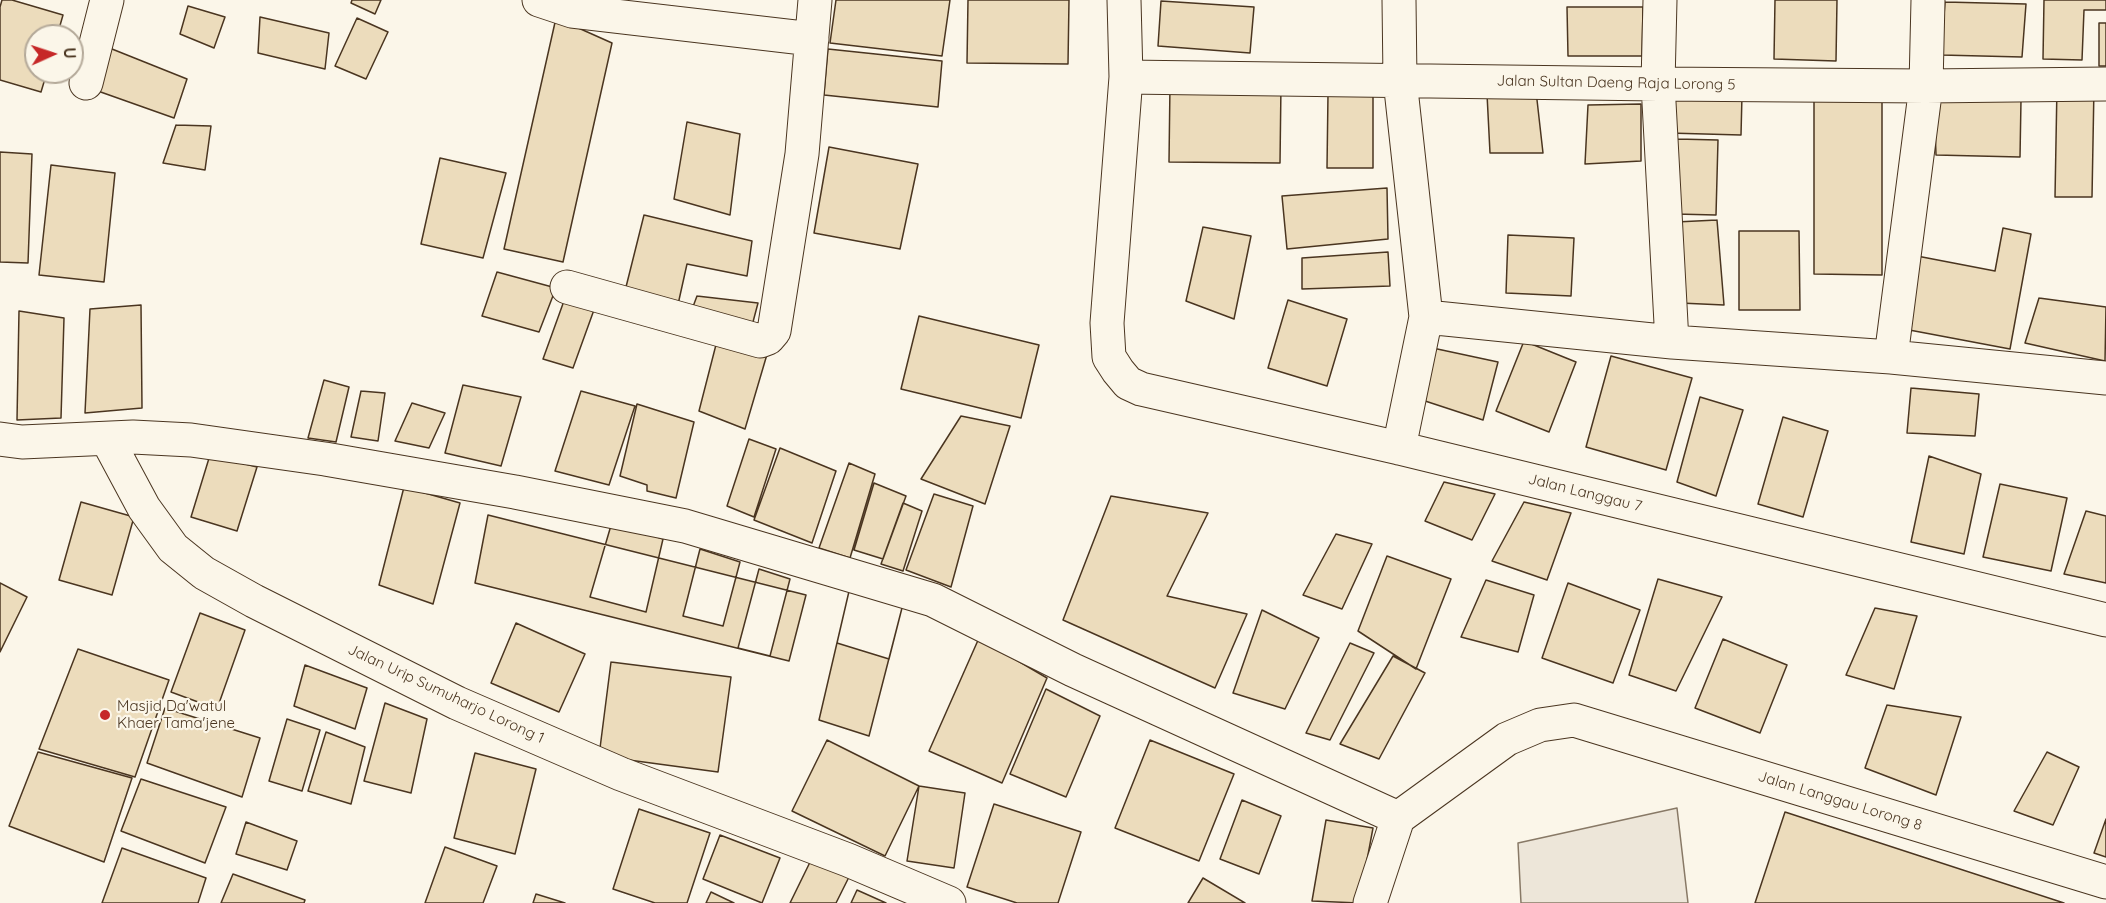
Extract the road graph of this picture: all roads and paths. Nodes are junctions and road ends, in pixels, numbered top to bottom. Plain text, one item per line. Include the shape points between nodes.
1 (107, 0) edge
2 (539, 0) edge
3 (814, 0) edge
4 (1124, 0) edge
5 (1399, 0) edge
6 (1660, 0) edge
7 (1928, 0) edge
8 (572, 6) edge
9 (812, 39) junction
10 (1126, 77) junction
11 (1400, 80) junction
12 (86, 83) dead end
13 (1658, 84) junction
14 (2106, 84) edge
15 (1926, 86) junction
16 (567, 287) dead end
17 (1426, 317) junction
18 (1672, 342) junction
19 (1891, 357) junction
20 (2106, 378) edge
21 (0, 439) edge
22 (107, 439) junction
23 (1399, 448) junction
24 (2106, 620) edge
25 (1398, 818) junction
26 (2106, 882) edge
27 (949, 903) edge
28 (1370, 903) edge

1 - 12 street
2 - 8 street
3 - 9 street
4 - 10 street, Jalan Langgau 7
5 - 11 street
6 - 13 street
7 - 15 street
8 - 9 street
9 - 16 street via 801,154 774,331 768,338 760,341
10 - 11 street, Jalan Sultan Daeng Raja Lorong 5
10 - 23 street, Jalan Langgau 7 via 1107,323 1109,357 1118,371 1128,383 1142,389
11 - 13 street, Jalan Sultan Daeng Raja Lorong 5
11 - 17 street
13 - 15 street, Jalan Sultan Daeng Raja Lorong 5
13 - 18 street
14 - 15 street, Jalan Sultan Daeng Raja Lorong 5
15 - 19 street
17 - 18 street
17 - 23 street
18 - 19 street
19 - 20 street
21 - 22 street
22 - 25 street via 191,440 324,459 685,526 933,600 1073,670
22 - 27 street, Jalan Urip Sumuharjo Lorong 1 via 144,508 173,548 204,573 254,601 457,703 621,774 848,860
23 - 24 street, Jalan Langgau 7
25 - 26 street, Jalan Langgau Lorong 8 via 1507,739 1540,725 1574,720
25 - 28 street

